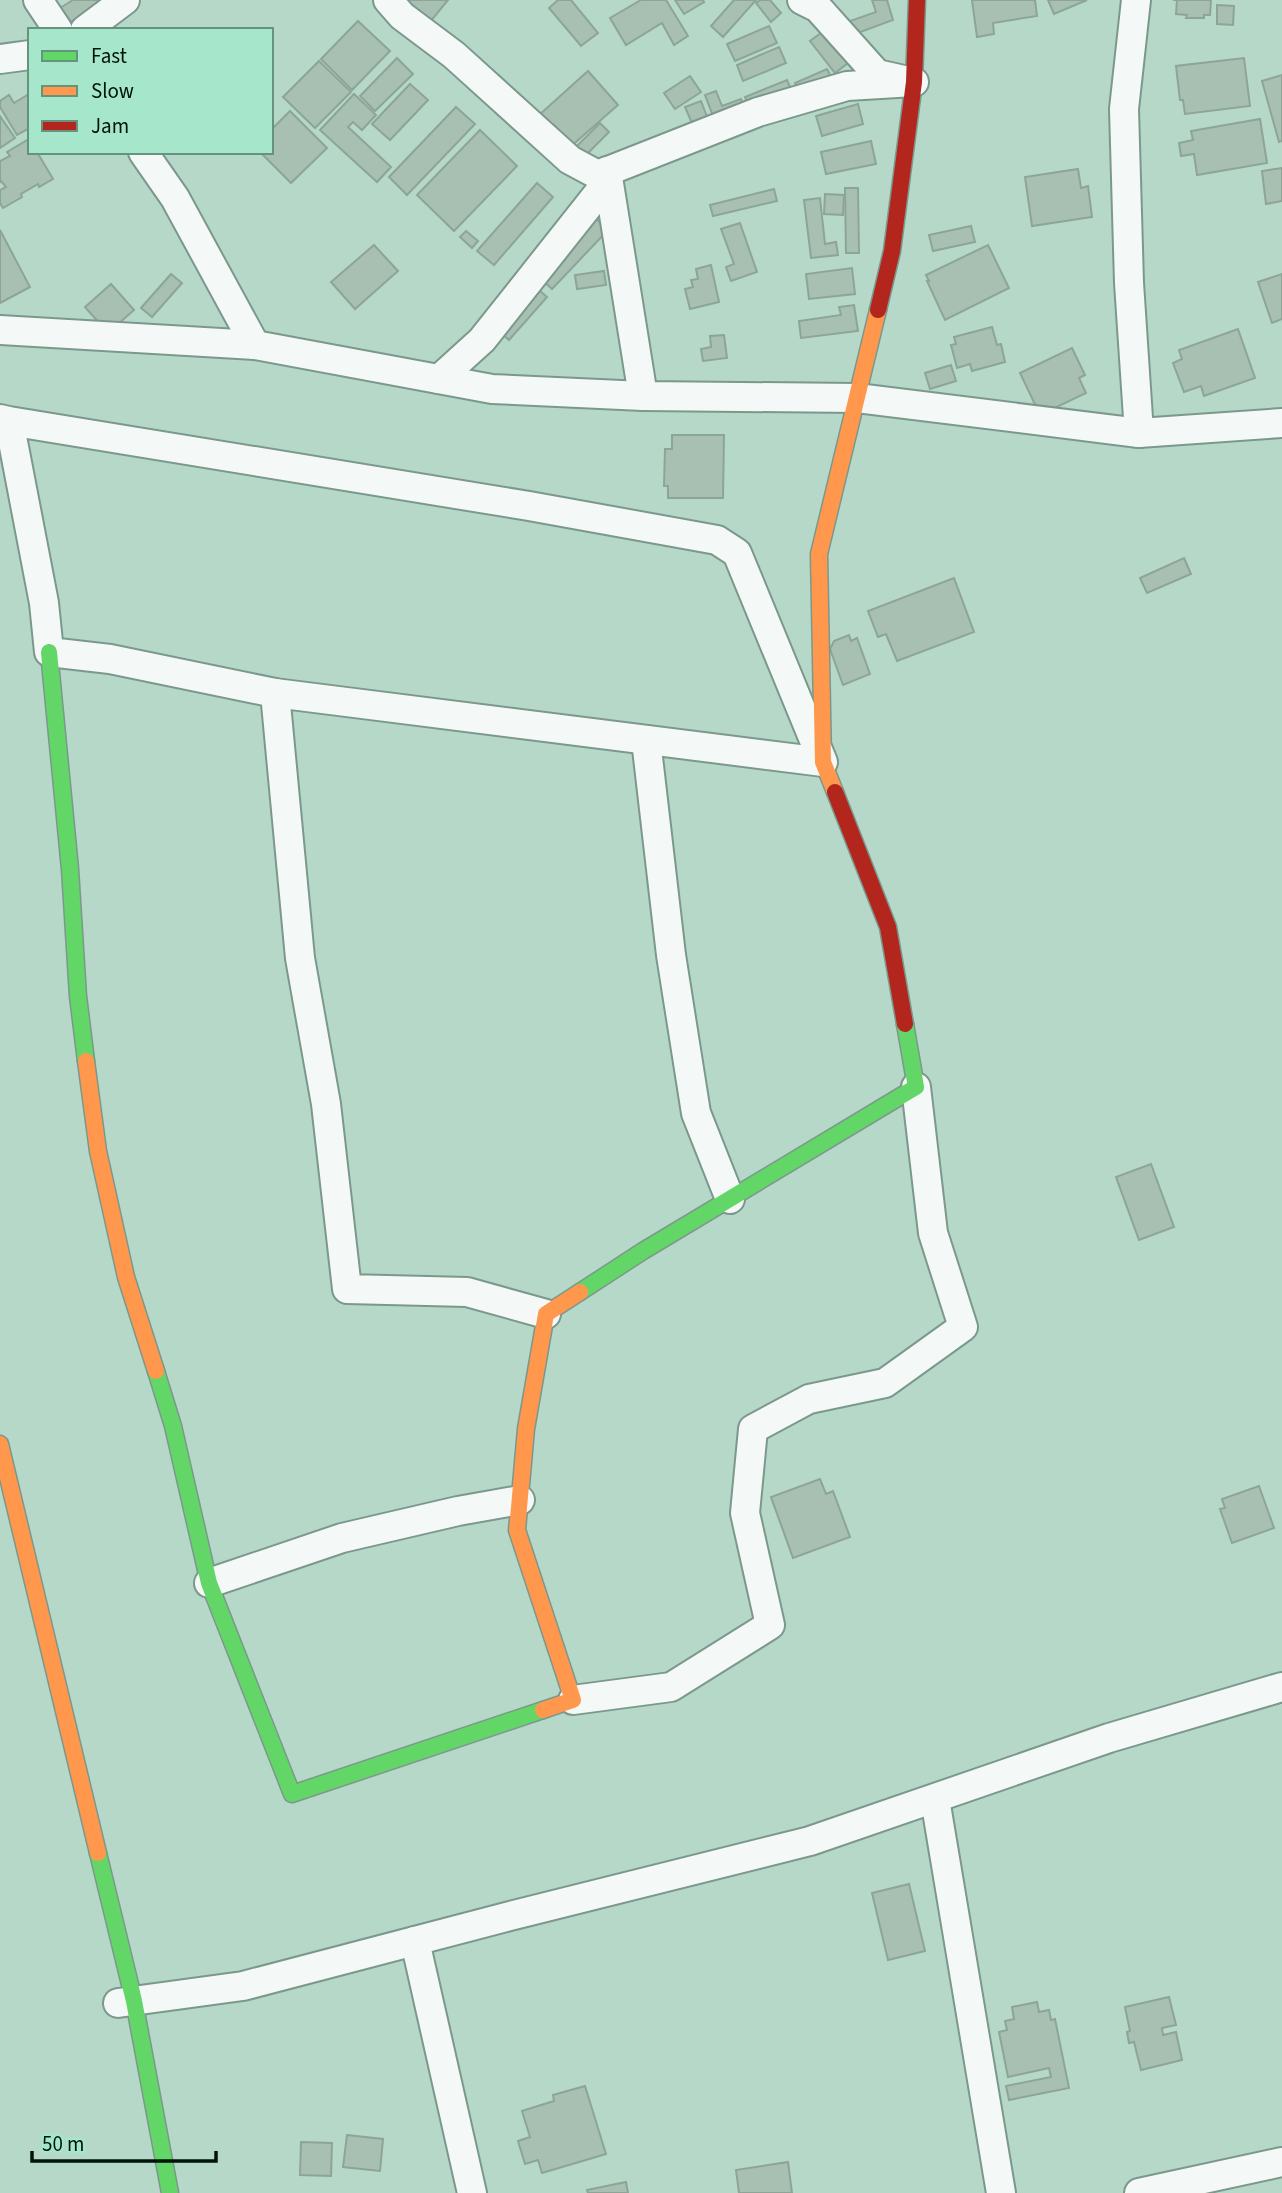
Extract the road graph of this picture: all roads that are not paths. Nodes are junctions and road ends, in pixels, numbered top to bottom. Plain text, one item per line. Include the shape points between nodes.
1 (38, 0) edge
2 (125, 0) edge
3 (388, 0) edge
4 (802, 0) edge
5 (918, 0) edge
6 (1136, 0) edge
7 (57, 28) edge
8 (88, 28) edge
9 (28, 55) edge
10 (0, 59) edge
11 (914, 82) junction
12 (144, 154) edge
13 (607, 176) junction
14 (0, 330) edge
15 (255, 345) junction
16 (439, 379) junction
17 (643, 396) junction
18 (857, 398) junction
19 (5, 420) edge
20 (1282, 423) edge
21 (1139, 433) junction
22 (49, 652) junction
23 (275, 693) junction
24 (646, 740) junction
25 (823, 762) junction
26 (916, 1087) junction
27 (730, 1199) junction
28 (546, 1314) junction
29 (0, 1444) edge
30 (520, 1500) junction
31 (209, 1583) junction
32 (1282, 1687) edge
33 (573, 1700) junction
34 (50, 1723) dead end
35 (935, 1799) junction
36 (415, 1941) junction
37 (120, 1997) junction
38 (1282, 2162) edge
39 (170, 2193) edge
40 (472, 2193) edge
41 (1001, 2193) edge
42 (1139, 2193) edge

1 - 7 street
2 - 8 street
3 - 13 street via 570,160
4 - 11 street via 818,8 877,74
5 - 11 street
6 - 21 street via 1124,109
9 - 10 street
11 - 13 street via 848,86 758,113
11 - 18 street via 892,251
12 - 15 street via 175,198
13 - 16 street via 482,340
13 - 17 street
14 - 15 street
15 - 16 street
16 - 17 street via 492,389
17 - 18 street
18 - 21 street
18 - 25 street via 819,554
19 - 22 street via 44,603
19 - 25 street via 717,540 737,553
20 - 21 street
22 - 23 street via 110,659
22 - 31 street via 71,869 78,996 98,1151 126,1277 173,1426
23 - 24 street
23 - 28 street via 300,958 326,1104 347,1289 467,1292
24 - 25 street
24 - 27 street via 671,955 696,1113
25 - 26 street via 888,927
26 - 27 street
26 - 33 street via 933,1233 963,1327 885,1383 809,1399 753,1429 745,1513 770,1625 671,1687
27 - 28 street
28 - 30 street via 526,1429
29 - 37 street
30 - 31 street via 341,1538
30 - 33 street via 517,1530
31 - 33 street via 292,1794
32 - 35 street via 1109,1738
34 - 37 street
35 - 36 street via 810,1841
35 - 41 street
36 - 37 street via 243,1986
36 - 40 street
37 - 39 street
38 - 42 street

